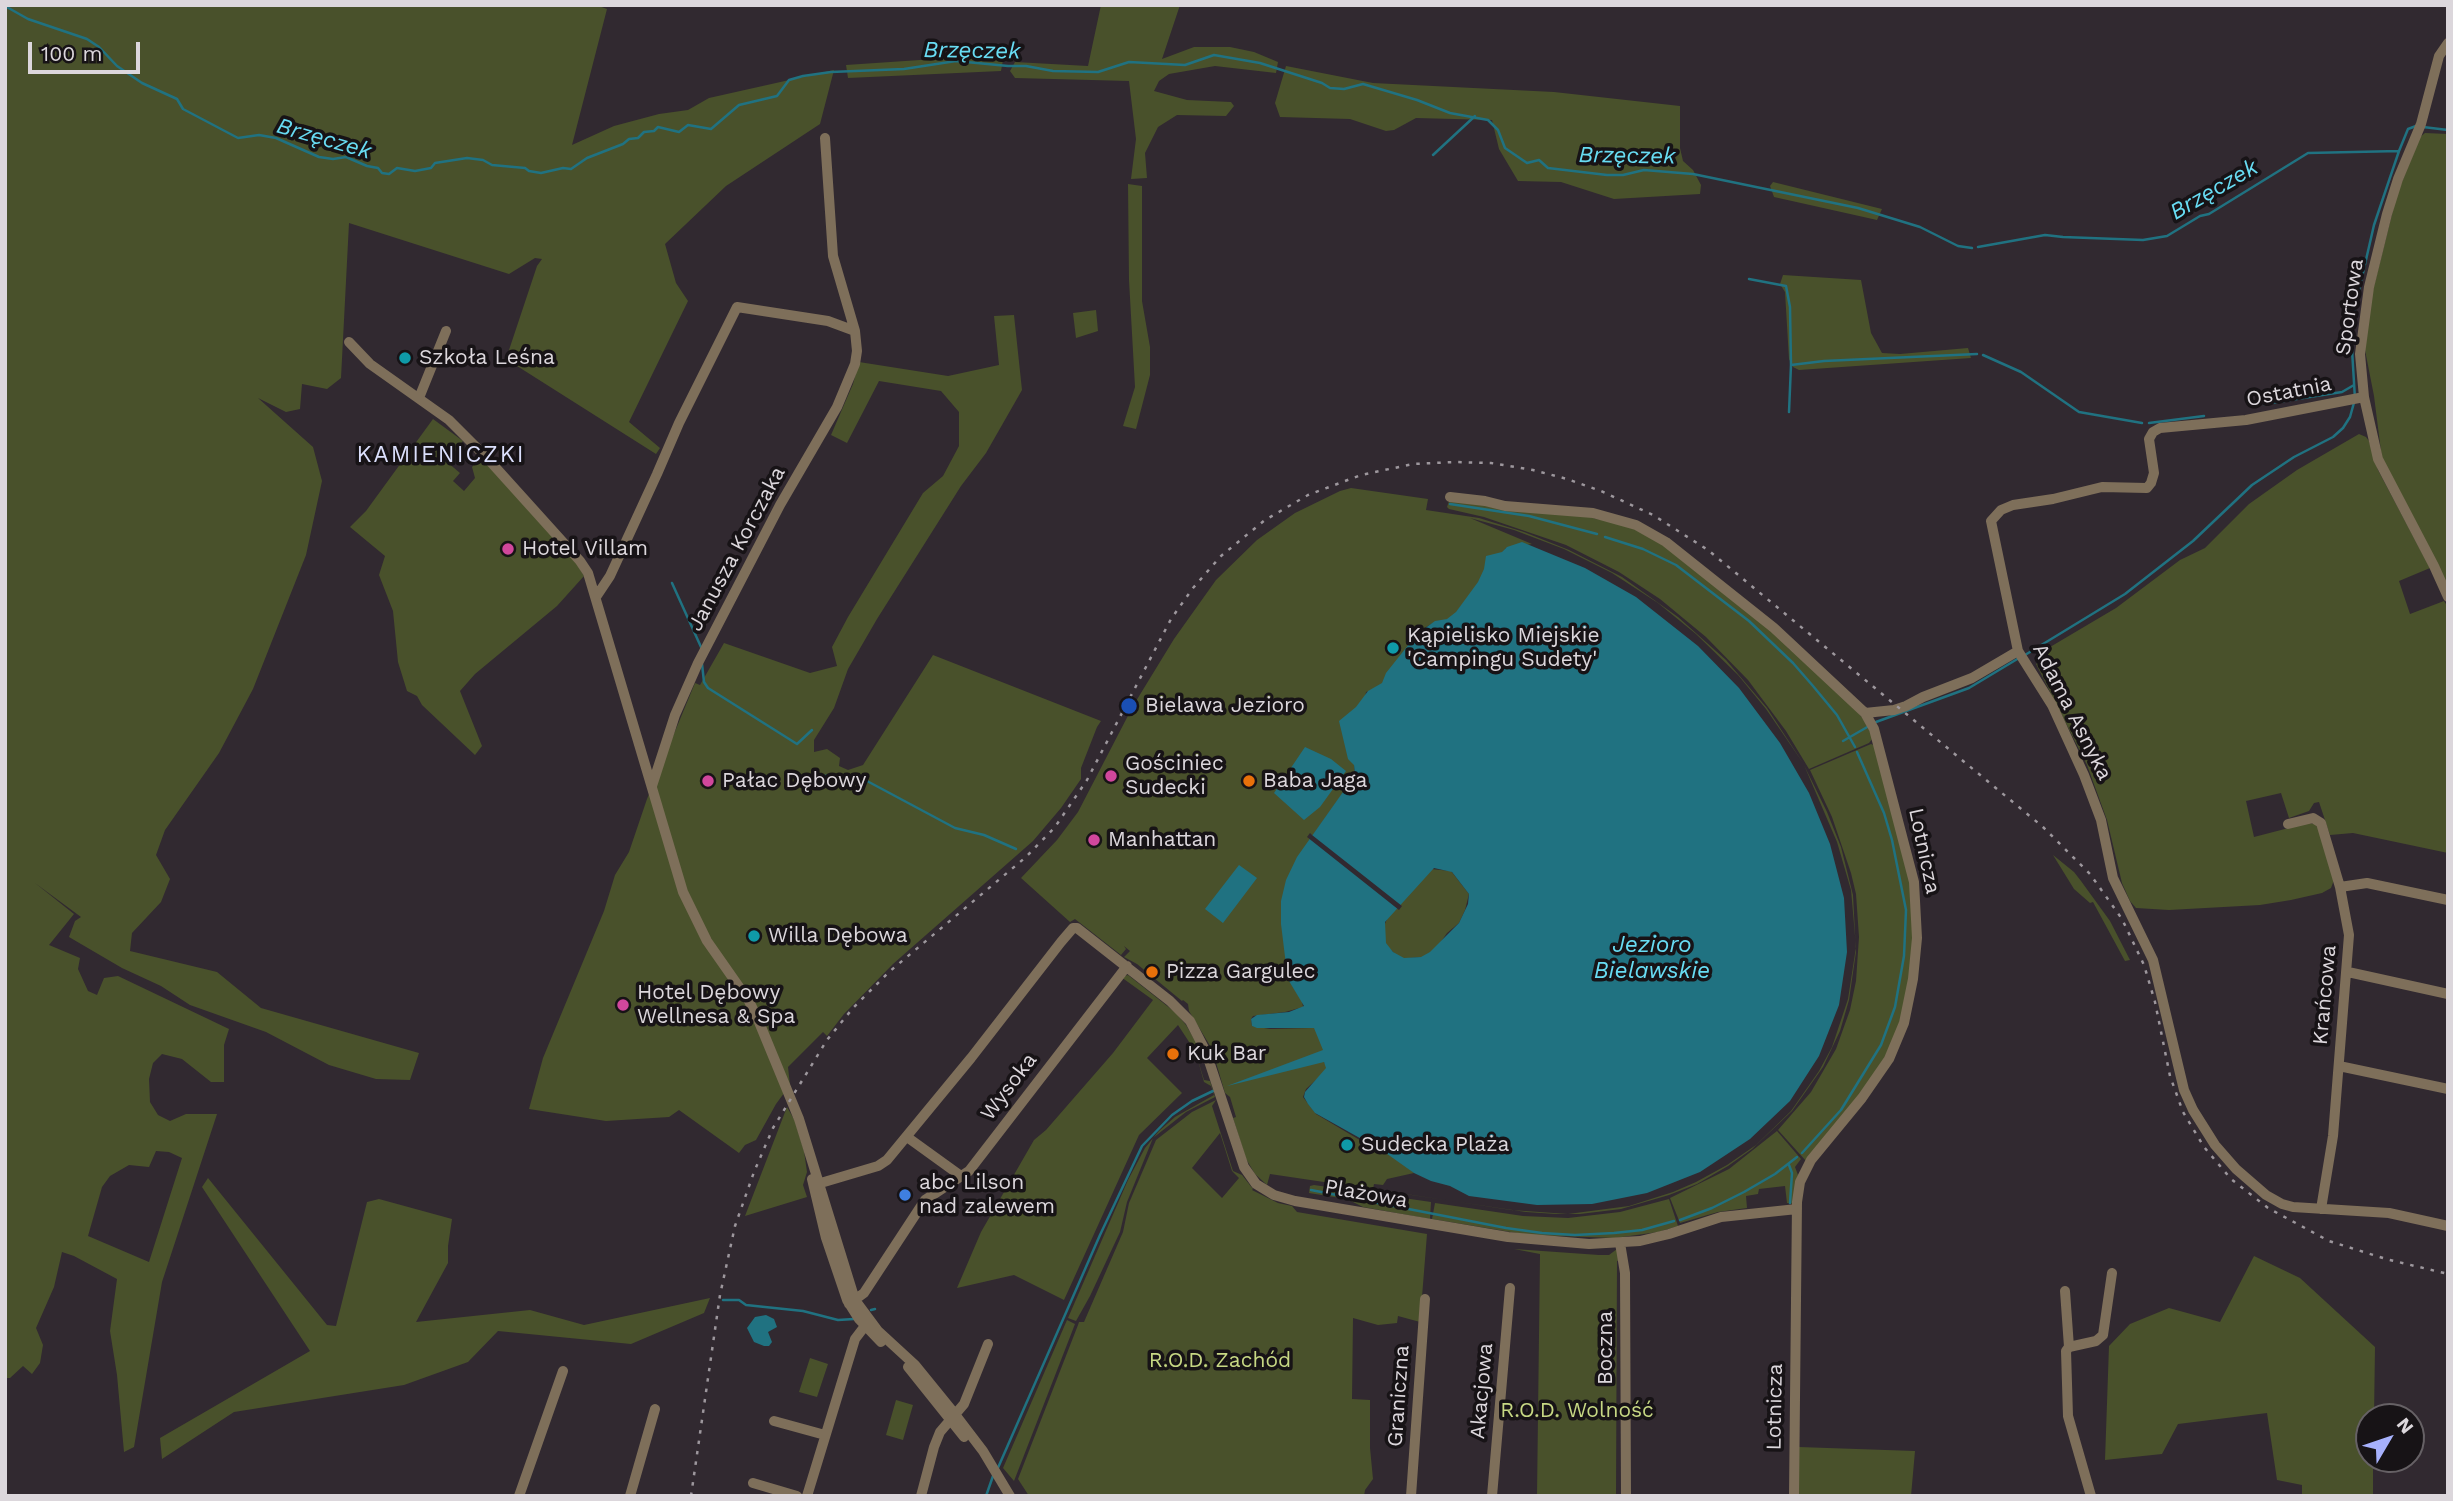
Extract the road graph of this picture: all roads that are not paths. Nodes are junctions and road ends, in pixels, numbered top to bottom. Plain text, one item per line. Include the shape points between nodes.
1 (2448, 43) edge
2 (825, 138) dead end
3 (446, 331) dead end
4 (855, 331) junction
5 (349, 342) dead end
6 (419, 398) junction
7 (2358, 398) junction
8 (1450, 497) dead end
9 (1991, 521) joint
10 (596, 597) junction
11 (2448, 597) edge
12 (2020, 655) junction
13 (1867, 715) junction
14 (659, 764) junction
15 (647, 771) junction
16 (652, 788) junction
17 (2288, 824) dead end
18 (2340, 887) junction
19 (2448, 900) edge
20 (1127, 966) junction
21 (2348, 972) junction
22 (2448, 994) edge
23 (2339, 1066) junction
24 (2448, 1089) edge
25 (907, 1137) junction
26 (961, 1176) junction
27 (817, 1184) junction
28 (1797, 1209) junction
29 (2321, 1209) junction
30 (2448, 1226) edge
31 (1620, 1243) junction
32 (2112, 1273) dead end
33 (1510, 1288) dead end
34 (2065, 1290) dead end
35 (1425, 1299) dead end
36 (852, 1302) junction
37 (867, 1323) junction
38 (988, 1344) dead end
39 (2069, 1347) junction
40 (563, 1371) dead end
41 (655, 1409) dead end
42 (952, 1416) junction
43 (774, 1421) dead end
44 (825, 1435) junction
45 (753, 1483) dead end
46 (519, 1496) edge
47 (629, 1496) edge
48 (797, 1496) edge
49 (807, 1496) edge
50 (920, 1496) edge
51 (1010, 1496) edge
52 (1411, 1496) edge
53 (1492, 1496) edge
54 (1626, 1496) edge
55 (1794, 1496) edge
56 (2091, 1496) edge

1 - 7 street, Sportowa via 2439,56 2420,127 2391,198 2360,342
2 - 4 street, Janusza Korczaka via 833,256
3 - 6 street
4 - 10 street via 828,321 737,307
4 - 14 street, Janusza Korczaka via 857,351 851,378 701,659
5 - 6 street via 370,364
6 - 10 street via 488,458 574,553 588,573
7 - 9 street, Ostatnia via 2246,420 2165,427 2149,439 2154,477 2147,488 2102,487 2012,505
7 - 11 street, Sportowa via 2381,468
8 - 13 street, Lotnicza via 1594,513 1636,525 1717,581
9 - 12 street, Adama Asnyka
10 - 15 street
12 - 13 street via 1906,706
12 - 29 street, Adama Asnyka via 2052,705 2084,775 2101,820 2113,878 2153,960 2177,1068 2193,1110 2222,1153 2266,1195 2293,1207
13 - 28 street, Lotnicza via 1915,888 1912,993 1899,1037 1882,1070 1806,1167
14 - 15 street
14 - 16 street, Janusza Korczaka
15 - 16 street
16 - 27 street via 683,892 707,941 749,1001 799,1119
17 - 18 street, Krańcowa via 2313,818 2322,823
18 - 19 street via 2367,883
18 - 21 street, Krańcowa via 2349,935
20 - 25 street, Plażowa via 1073,928
20 - 26 street, Wysoka
20 - 31 street, Plażowa via 1175,1005 1197,1031 1242,1162 1266,1192 1294,1201 1512,1238
21 - 22 street
21 - 23 street, Krańcowa
23 - 24 street
23 - 29 street, Krańcowa
25 - 26 street
25 - 27 street via 878,1166
26 - 36 street, Wysoka via 920,1206 864,1293
27 - 36 street
28 - 31 street, Plażowa via 1721,1217
28 - 55 street, Lotnicza
29 - 30 street, Adama Asnyka via 2389,1213
31 - 54 street, Boczna via 1625,1273
32 - 39 street via 2103,1335
33 - 53 street, Akacjowa
34 - 39 street
35 - 52 street, Graniczna
36 - 37 street
37 - 42 street via 915,1365
37 - 44 street via 855,1339
38 - 42 street via 964,1404
39 - 56 street via 2068,1416
40 - 46 street
41 - 47 street
42 - 50 street via 934,1447
42 - 51 street via 983,1451
43 - 44 street
44 - 49 street
45 - 48 street

